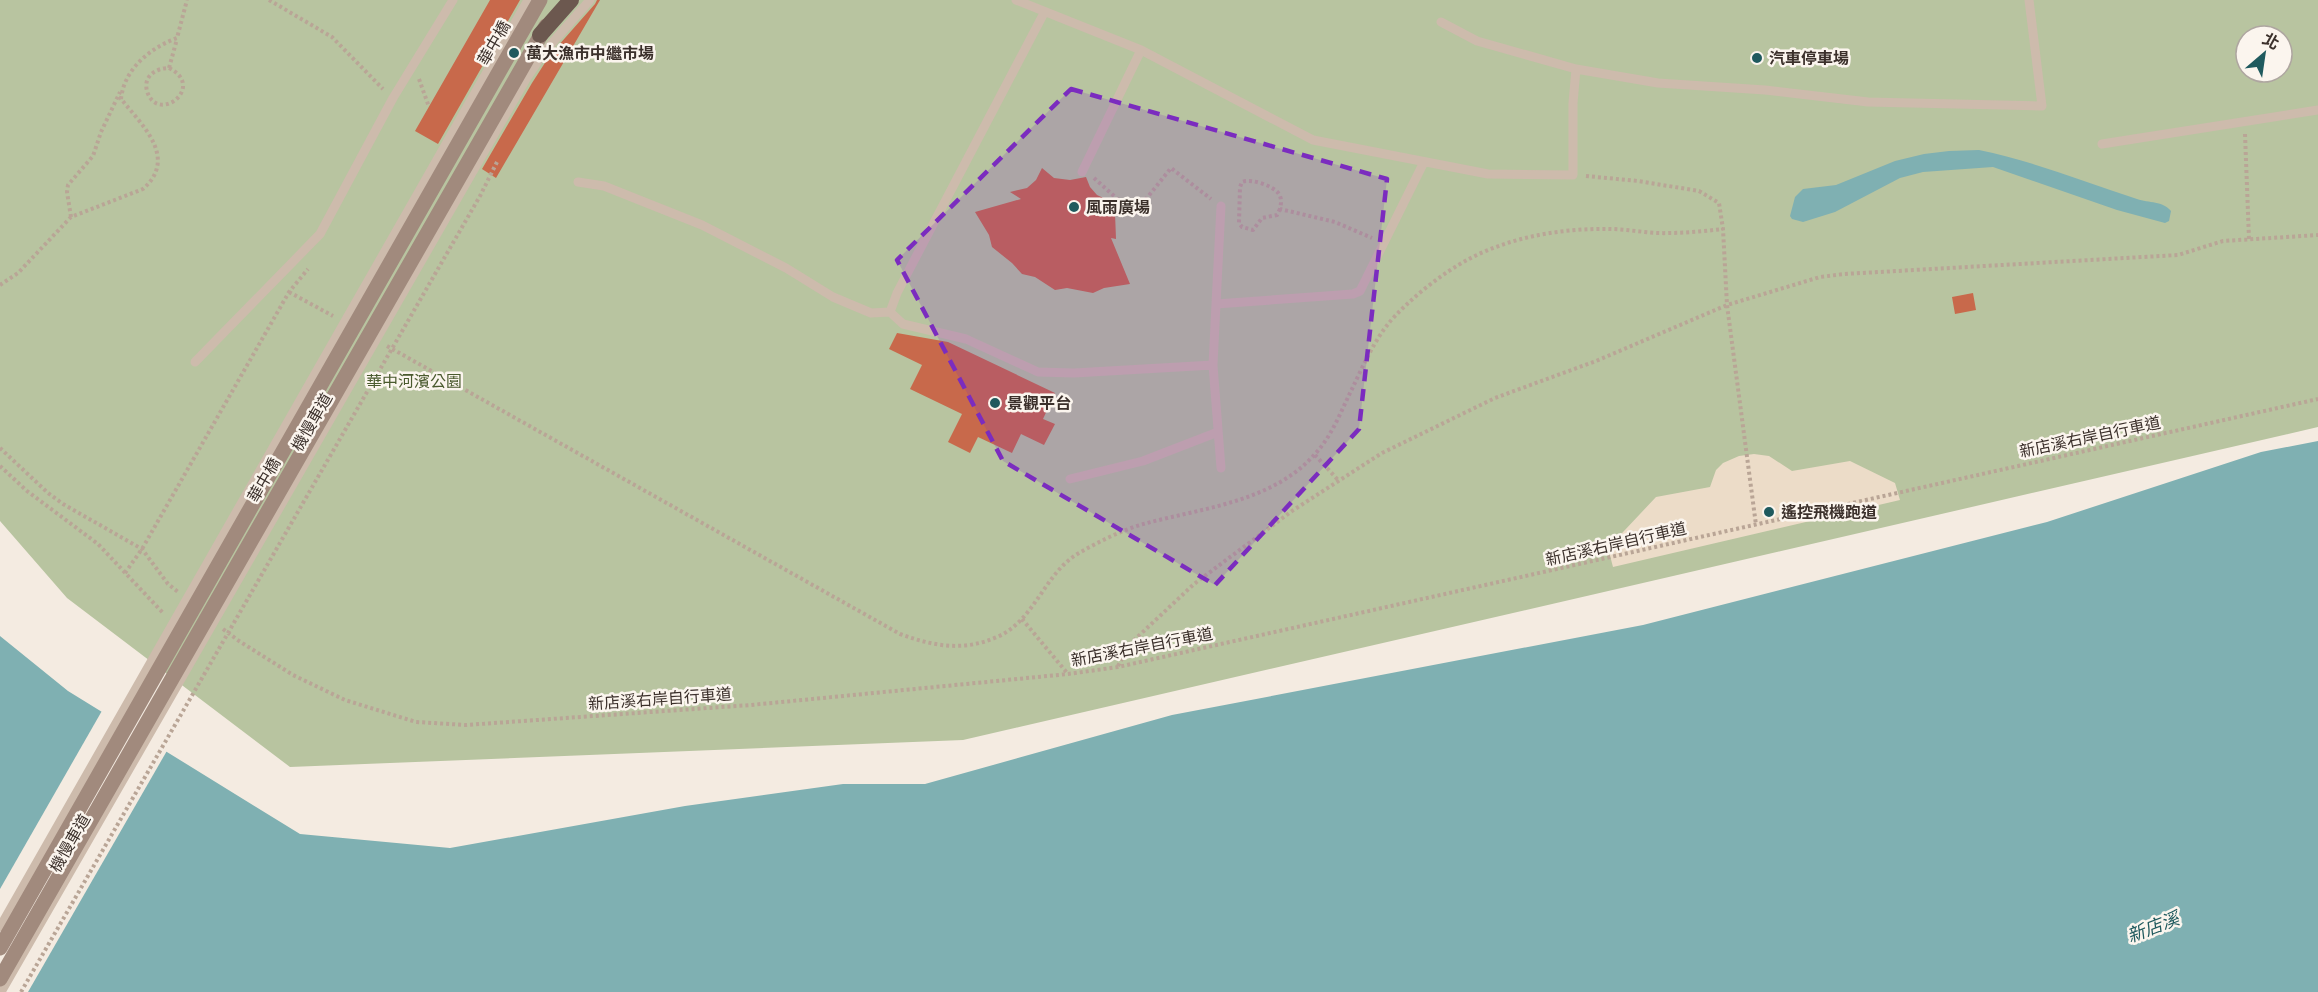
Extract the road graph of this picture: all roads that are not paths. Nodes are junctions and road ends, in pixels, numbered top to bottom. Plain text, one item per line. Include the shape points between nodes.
1 (453, 0) edge
2 (528, 0) edge
3 (540, 0) edge
4 (561, 0) edge
5 (571, 0) edge
6 (590, 0) edge
7 (1016, 0) edge
8 (2029, 0) edge
9 (1044, 13) junction
10 (1440, 22) dead end
11 (540, 35) junction
12 (1141, 50) junction
13 (1576, 69) junction
14 (2318, 110) edge
15 (2102, 144) dead end
16 (1424, 162) junction
17 (1082, 172) road end
18 (578, 182) dead end
19 (1221, 206) road end
20 (1216, 304) junction
21 (890, 312) junction
22 (195, 362) dead end
23 (1213, 365) junction
24 (1218, 432) junction
25 (1221, 468) dead end
26 (1070, 479) dead end
27 (0, 927) edge
28 (0, 948) edge
29 (0, 978) edge
30 (2, 992) edge

1 - 22 lane via 393,98 320,234
2 - 27 lane, 機慢車道
3 - 28 main road, 華中橋
4 - 11 main road, 華中橋
5 - 11 highway
6 - 30 lane, 機慢車道 via 526,79
7 - 9 lane
8 - 13 lane via 2042,105 1868,102 1658,83
9 - 12 lane
9 - 21 lane
10 - 13 lane via 1478,41
11 - 29 main road, 華中橋
12 - 16 lane via 1313,140
12 - 17 lane
13 - 16 lane via 1573,175 1488,174
14 - 15 lane
16 - 20 lane via 1360,291
18 - 21 lane via 604,186 702,225 833,297 871,313
19 - 20 lane
20 - 23 lane
21 - 23 lane via 903,324 966,339 1038,372
23 - 24 lane
24 - 25 lane
24 - 26 lane via 1143,461

